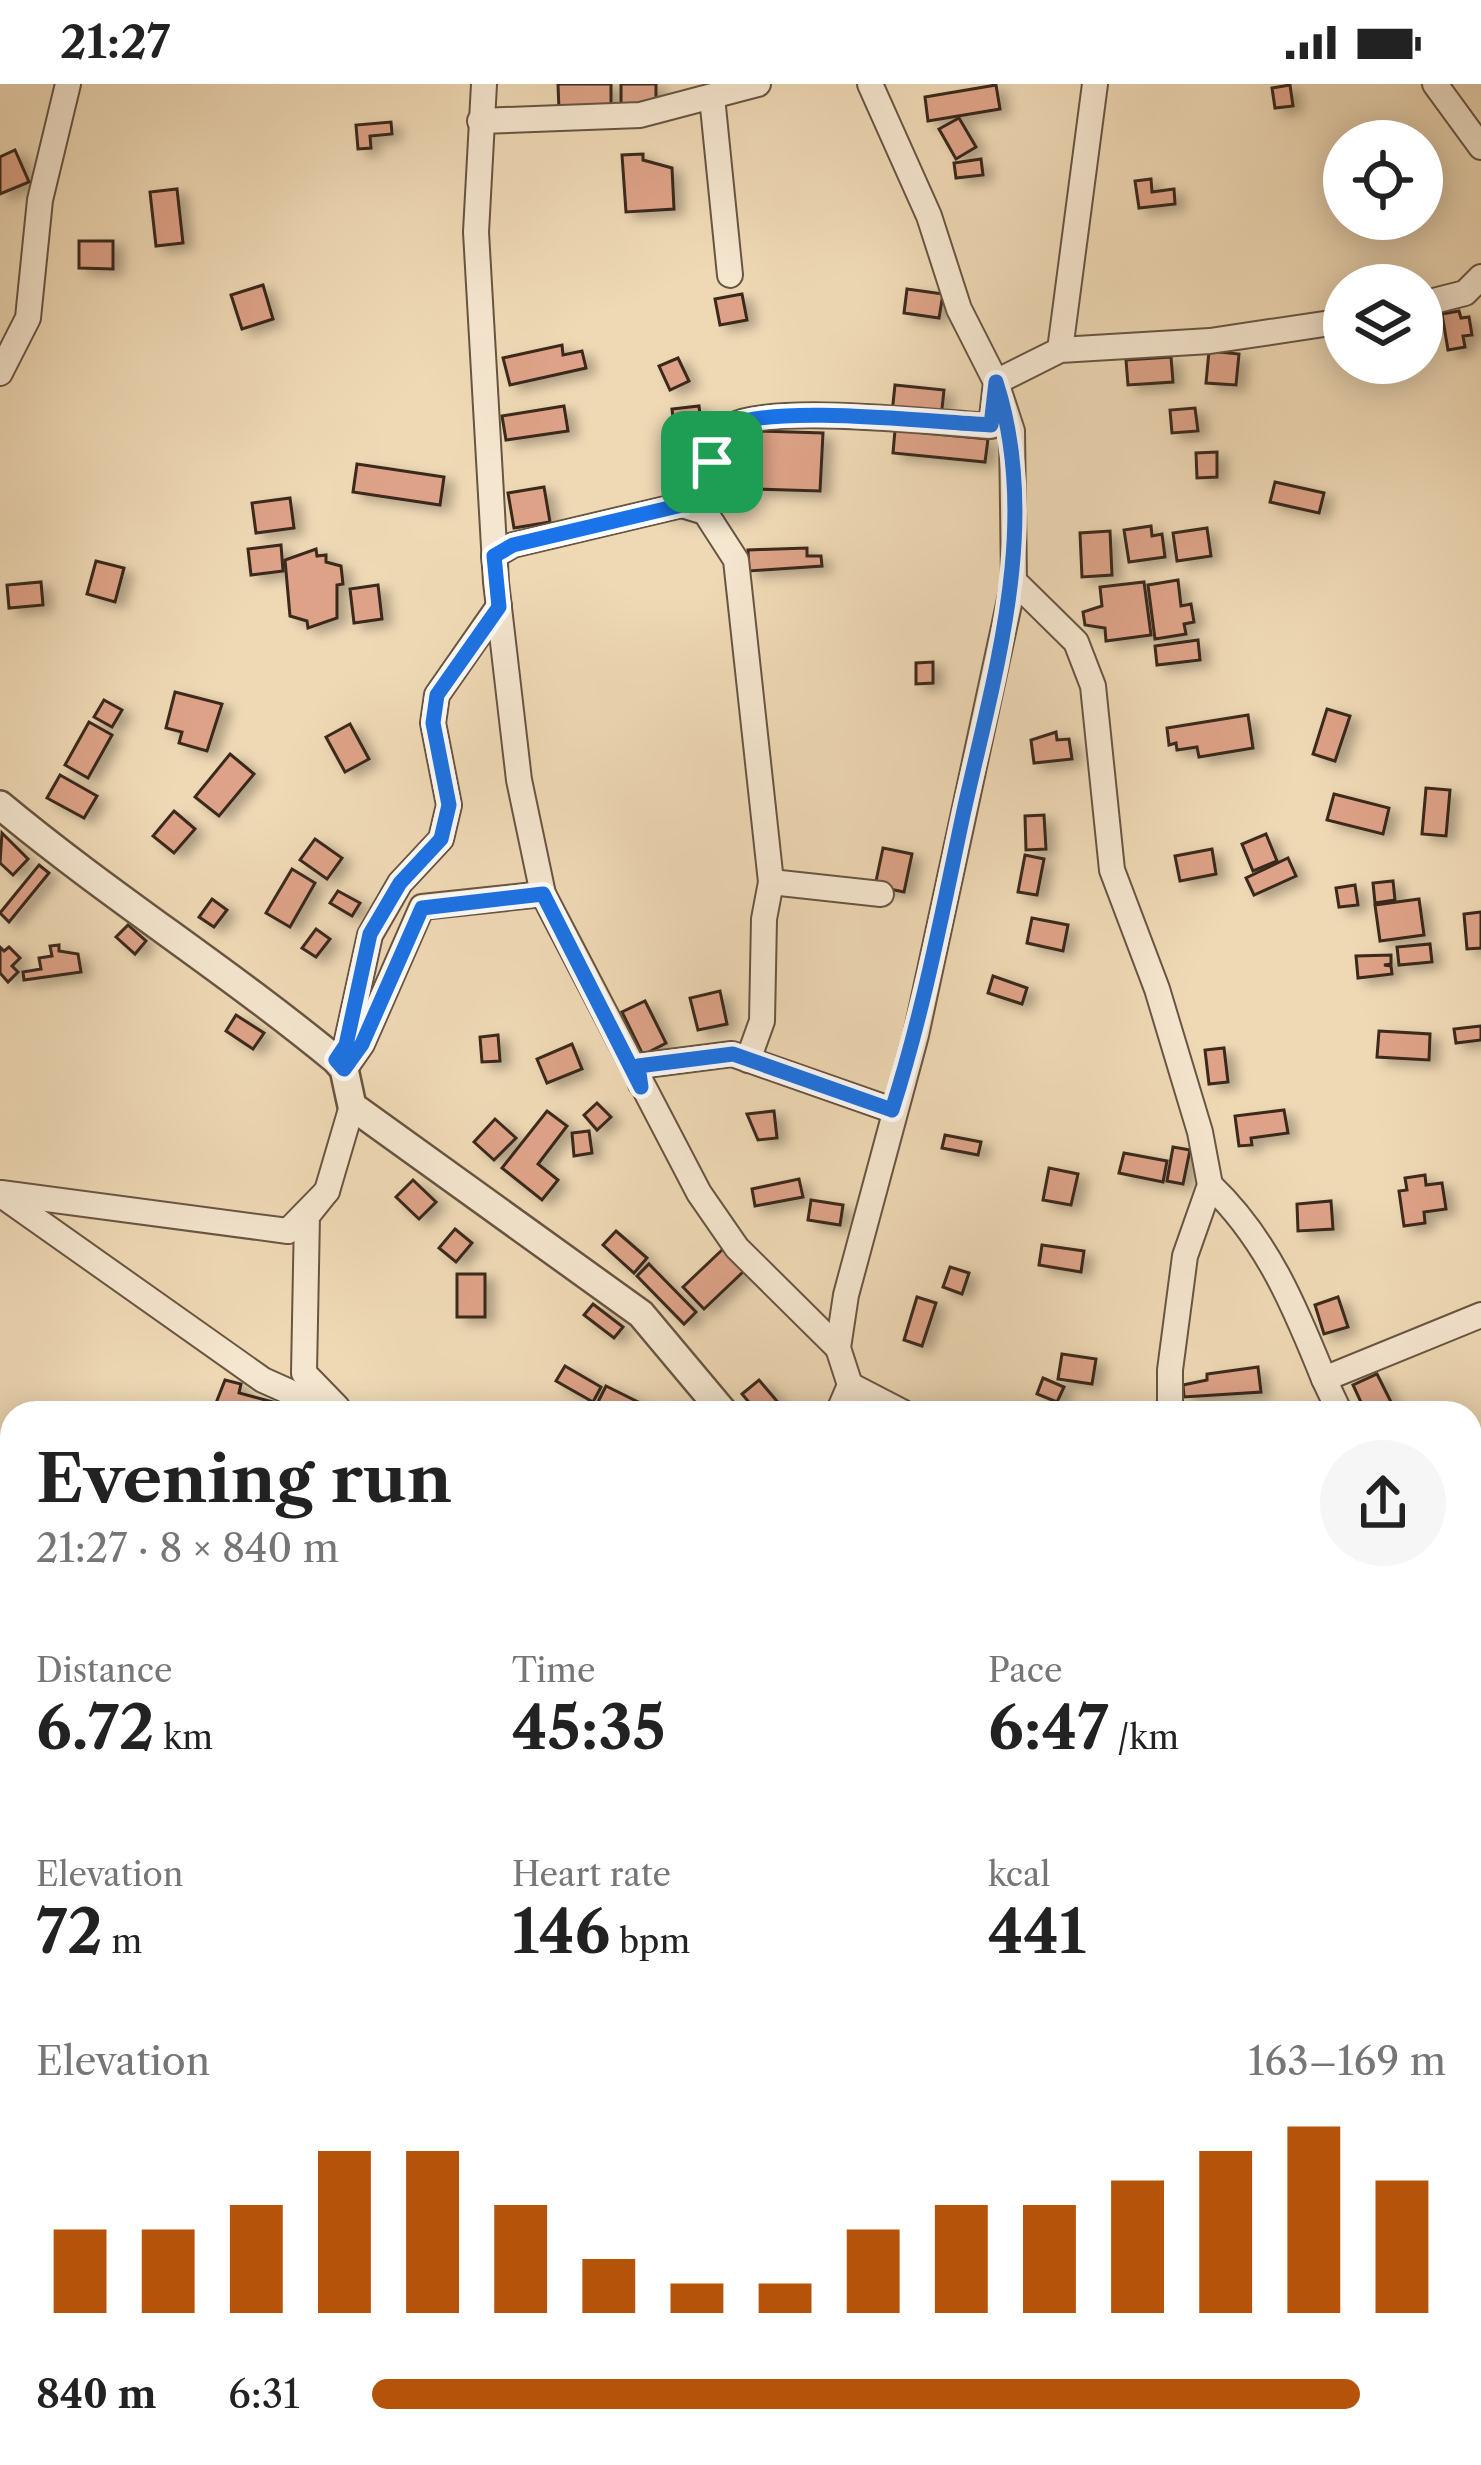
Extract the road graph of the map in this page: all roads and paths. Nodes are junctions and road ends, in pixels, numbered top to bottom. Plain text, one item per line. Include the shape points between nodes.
1 (68, 84) edge
2 (484, 84) edge
3 (758, 84) edge
4 (870, 84) edge
5 (1095, 84) edge
6 (1435, 84) edge
7 (712, 98) junction
8 (480, 121) junction
9 (1481, 147) edge
10 (730, 275) dead end
11 (1481, 277) edge
12 (1443, 299) edge
13 (1323, 324) edge
14 (1060, 350) junction
15 (0, 373) edge
16 (996, 382) junction
17 (682, 505) junction
18 (1015, 581) junction
19 (497, 594) junction
20 (0, 805) edge
21 (771, 882) junction
22 (543, 894) junction
23 (881, 894) dead end
24 (748, 1060) junction
25 (340, 1065) junction
26 (641, 1087) junction
27 (352, 1106) junction
28 (892, 1110) junction
29 (1210, 1185) junction
30 (327, 1191) junction
31 (0, 1193) edge
32 (1481, 1315) edge
33 (838, 1348) junction
34 (1324, 1379) junction
35 (850, 1385) junction
36 (312, 1401) edge
37 (329, 1401) edge
38 (714, 1401) edge
39 (843, 1401) edge
40 (881, 1401) edge
41 (1170, 1401) edge
42 (1334, 1401) edge

1 - 15 street via 40,200 28,318
2 - 8 street
3 - 7 street
4 - 16 street
5 - 14 street
6 - 9 street
7 - 8 street via 640,115
7 - 10 street
8 - 19 street via 476,232
11 - 12 street
13 - 14 street
14 - 16 street
16 - 17 street via 991,425 850,416 744,420 724,431
16 - 18 street via 1012,430
17 - 19 street via 513,545 494,556
17 - 21 street via 705,512 736,560
18 - 28 street via 916,1035
18 - 29 street via 1076,642 1093,686 1112,870 1181,1064
19 - 22 street via 519,780
19 - 25 street via 437,695 433,723 449,805 441,839 400,883 370,934
20 - 25 street
21 - 23 street
21 - 24 street via 762,1021
22 - 25 street via 422,908 362,1044
22 - 26 street
24 - 26 street via 733,1054 638,1066
24 - 28 street
25 - 27 street
26 - 33 street via 736,1248
27 - 30 street
27 - 38 street via 641,1314
28 - 33 street
29 - 34 street via 1247,1220
29 - 41 street via 1185,1256
30 - 31 street via 288,1231
30 - 37 street via 308,1216 304,1373
31 - 36 street via 263,1380
32 - 34 street
33 - 35 street
34 - 42 street
35 - 39 street
35 - 40 street

